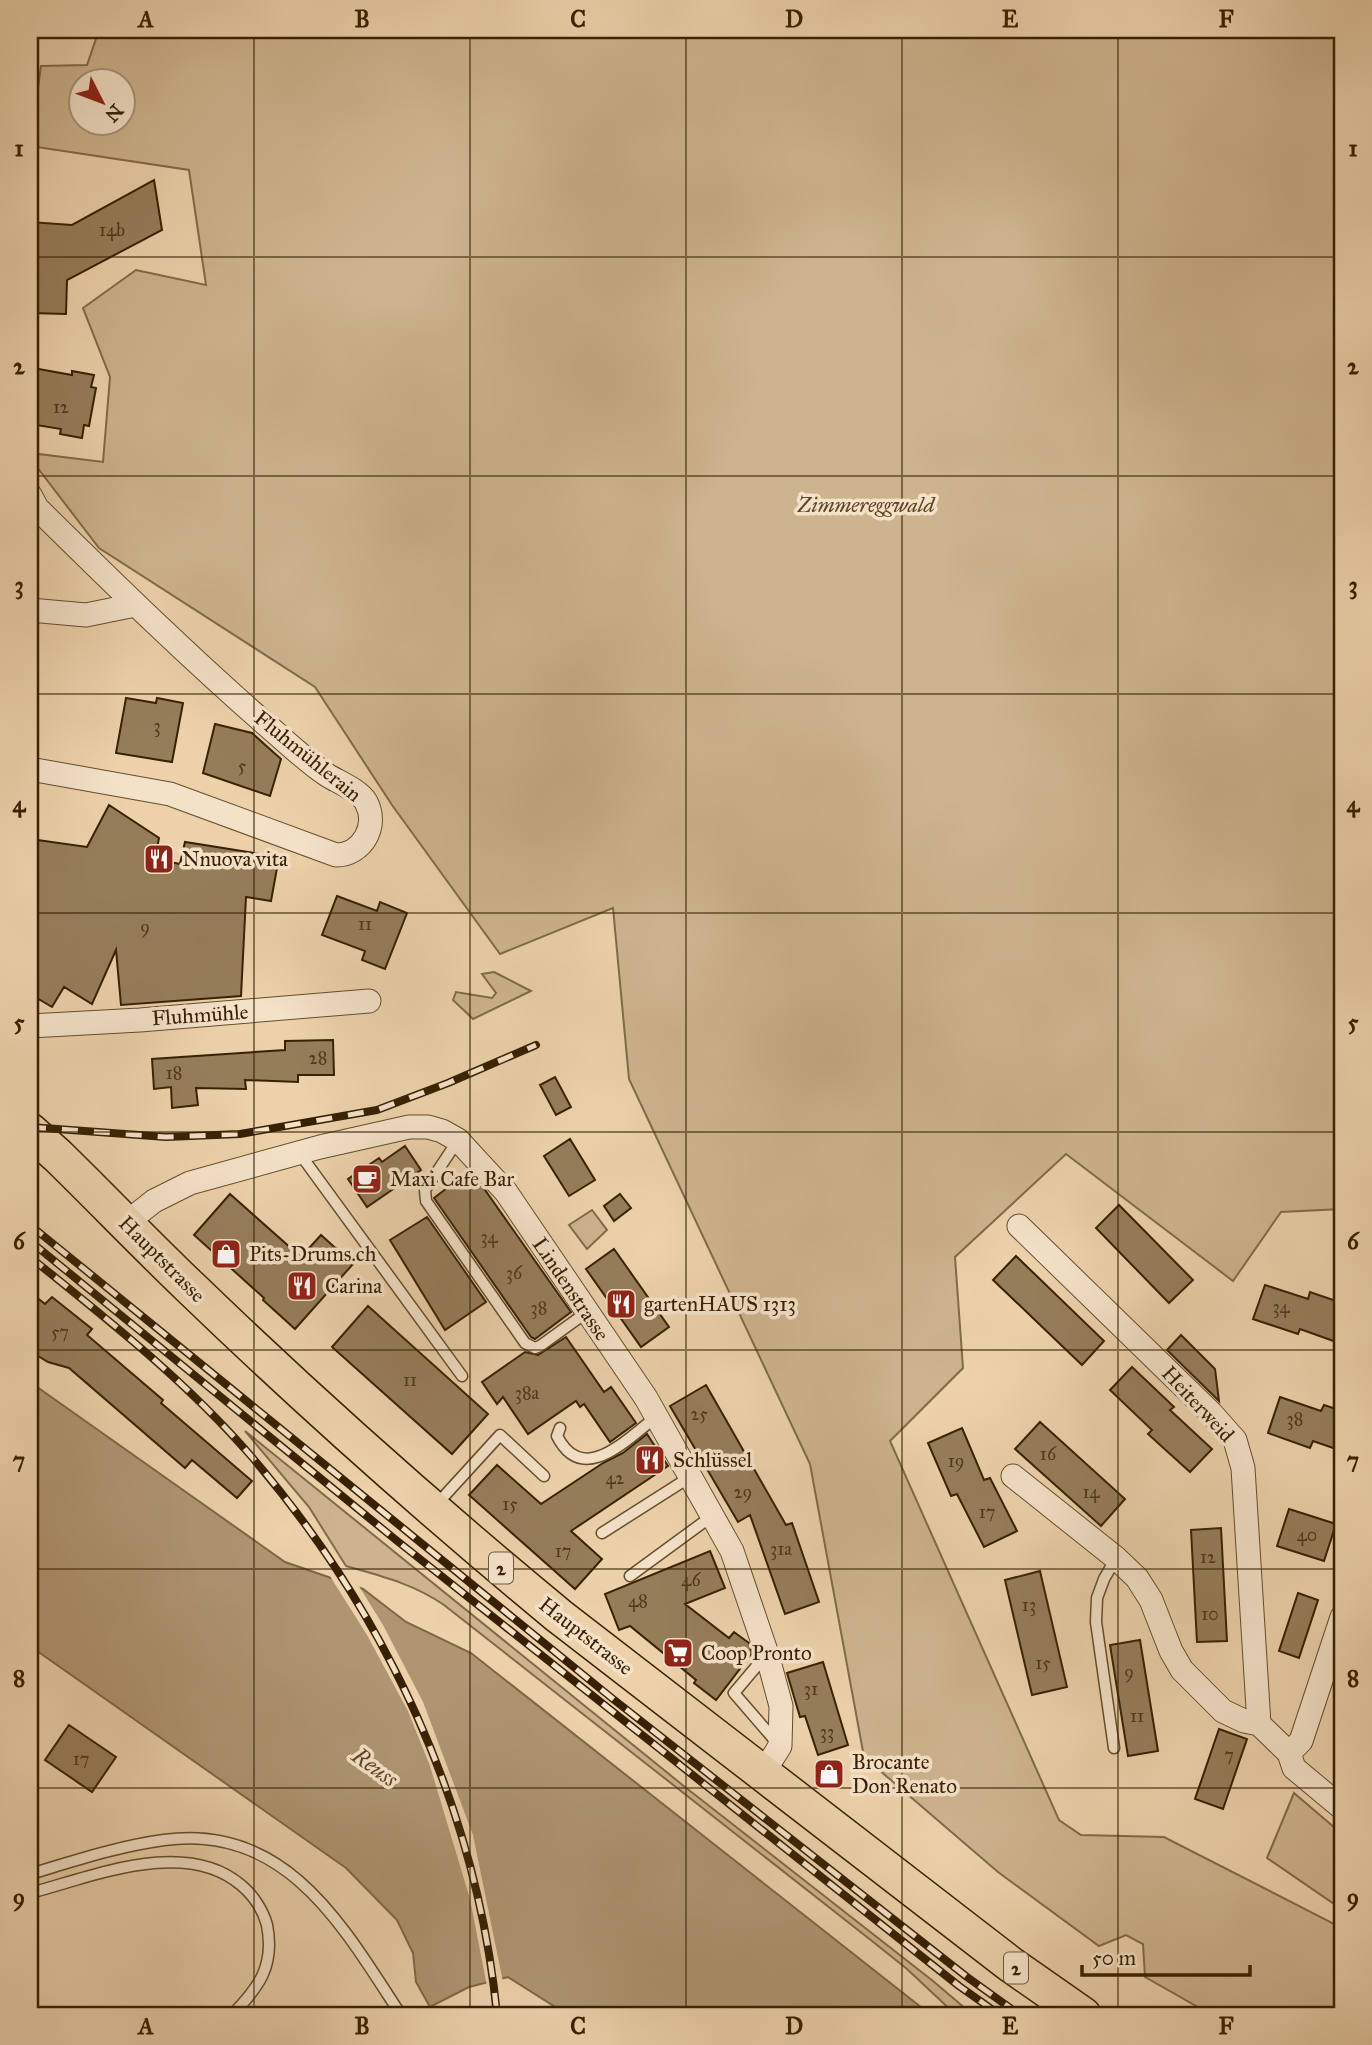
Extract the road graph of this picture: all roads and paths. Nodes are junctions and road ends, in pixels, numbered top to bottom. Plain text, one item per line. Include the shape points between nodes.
1 (30, 495) edge
2 (135, 605) junction
3 (30, 610) edge
4 (30, 769) edge
5 (369, 1001) dead end
6 (30, 1026) edge
7 (30, 1131) edge
8 (458, 1140) junction
9 (310, 1151) junction
10 (126, 1223) junction
11 (1019, 1226) dead end
12 (587, 1312) junction
13 (463, 1376) dead end
14 (656, 1417) junction
15 (560, 1428) dead end
16 (544, 1476) dead end
17 (1013, 1476) dead end
18 (691, 1478) junction
19 (433, 1509) junction
20 (712, 1516) junction
21 (602, 1533) dead end
22 (1116, 1558) junction
23 (630, 1576) dead end
24 (1342, 1618) edge
25 (767, 1654) junction
26 (1259, 1724) junction
27 (1114, 1748) dead end
28 (1289, 1753) junction
29 (771, 1759) junction
30 (1342, 1808) edge
31 (30, 1874) edge
32 (30, 1893) edge
33 (232, 2015) edge
34 (401, 2015) edge
35 (1083, 2015) edge

1 - 2 street, Fluhmühlerain via 37,508
2 - 3 street via 86,615
2 - 4 street, Fluhmühlerain via 276,733 366,802 371,820 367,837 352,852 335,855 170,794
5 - 6 street, Fluhmühle
7 - 10 main road, Hauptstrasse / 2
8 - 9 street, Lindenstrasse via 428,1127 409,1127
8 - 12 street, Lindenstrasse via 506,1192
8 - 12 lane via 425,1189 426,1201 525,1343 540,1346
9 - 10 street, Lindenstrasse via 190,1183 154,1201
9 - 13 lane
10 - 19 main road, Hauptstrasse / 2
11 - 26 street, Heiterweid via 1235,1440 1243,1468
12 - 14 street, Lindenstrasse
14 - 15 lane via 590,1460 576,1458 563,1447 557,1436
14 - 18 street, Lindenstrasse
16 - 19 lane via 500,1435
17 - 22 street
18 - 20 street, Lindenstrasse
18 - 21 lane
19 - 29 main road, Hauptstrasse / 2 via 559,1616
20 - 23 lane
20 - 25 street, Lindenstrasse via 732,1551
22 - 26 street via 1151,1600 1182,1671 1223,1711
22 - 27 lane via 1097,1598 1096,1622
24 - 28 street via 1301,1741
25 - 29 street, Lindenstrasse via 780,1706
25 - 29 lane via 734,1693
26 - 28 street
28 - 30 street via 1294,1768
29 - 35 main road, Hauptstrasse / 2 via 1010,1964
31 - 34 lane via 165,1840 199,1838 250,1849 312,1891 349,1936
32 - 33 lane via 134,1865 175,1862 219,1871 249,1892 266,1922 268,1961 262,1979

